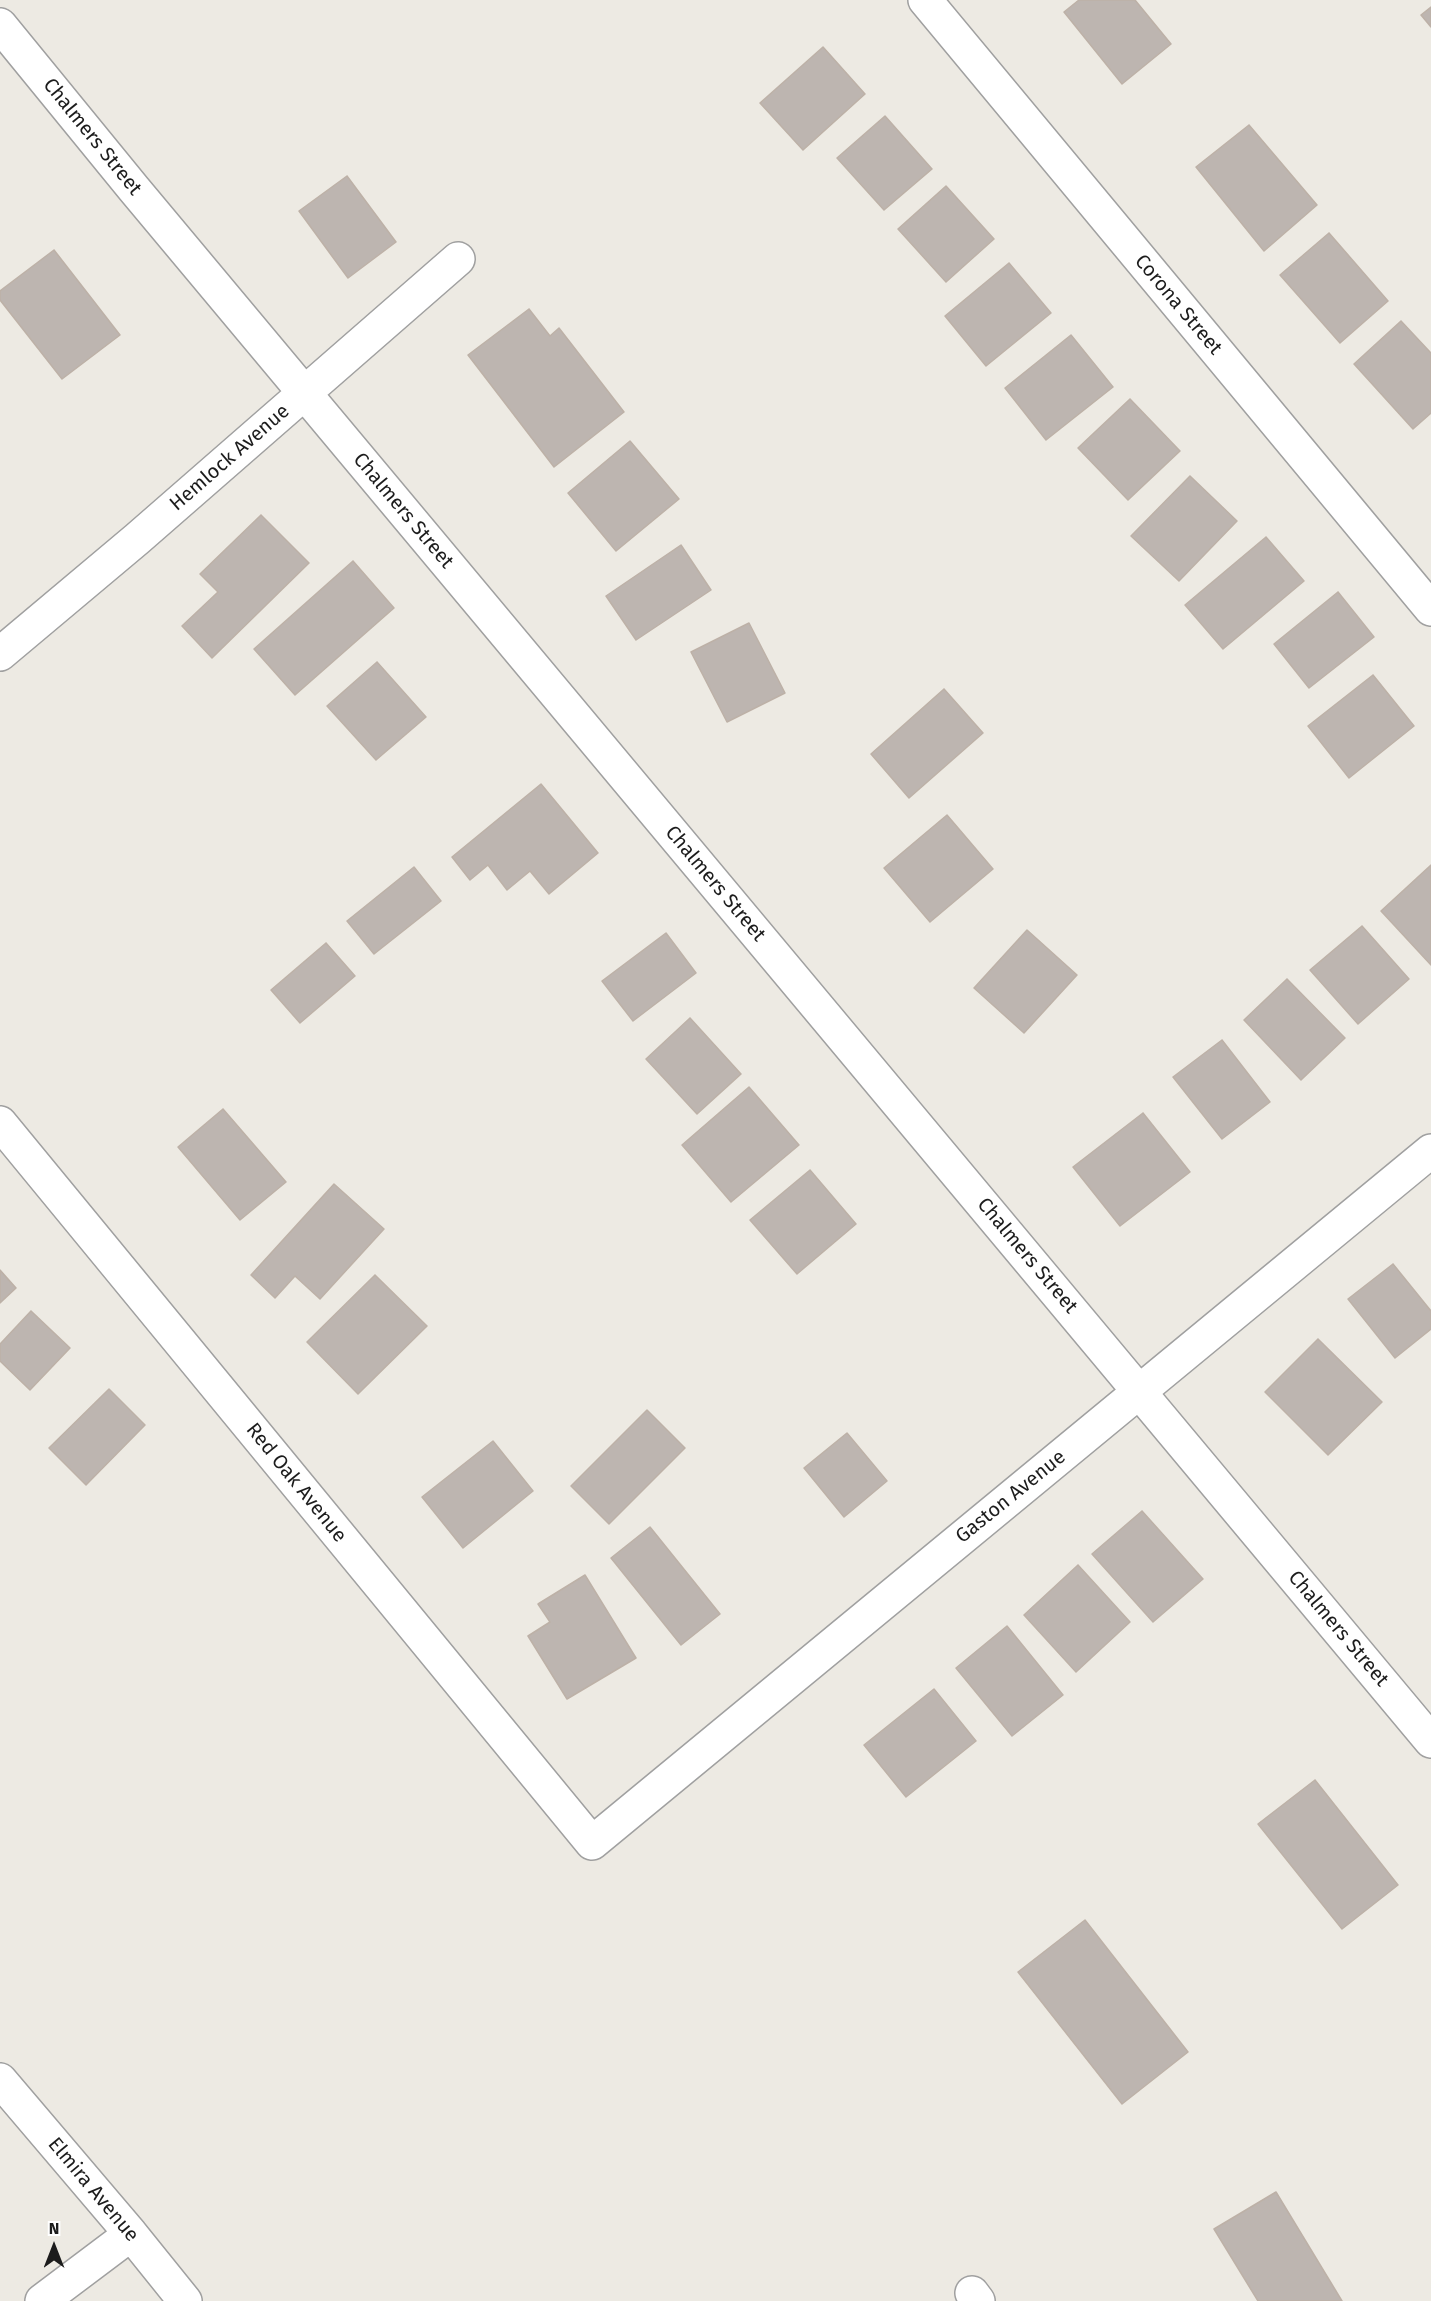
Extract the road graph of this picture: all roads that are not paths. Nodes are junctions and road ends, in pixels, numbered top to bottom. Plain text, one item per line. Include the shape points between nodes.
1 (925, 0) edge
2 (0, 25) edge
3 (458, 259) dead end
4 (304, 393) junction
5 (1431, 609) edge
6 (0, 654) edge
7 (0, 1123) edge
8 (1431, 1151) edge
9 (1140, 1392) junction
10 (1431, 1741) edge
11 (592, 1843) joint
12 (0, 2080) edge
13 (131, 2234) junction
14 (42, 2301) edge
15 (185, 2301) edge

1 - 5 street, Corona Street
2 - 4 street, Chalmers Street
3 - 4 street, Hemlock Avenue
4 - 6 street, Hemlock Avenue
4 - 9 street, Chalmers Street
7 - 11 street, Red Oak Avenue
8 - 9 street, Gaston Avenue
9 - 10 street, Chalmers Street
9 - 11 street, Gaston Avenue
12 - 13 street, Elmira Avenue
13 - 14 street
13 - 15 street, Elmira Avenue

